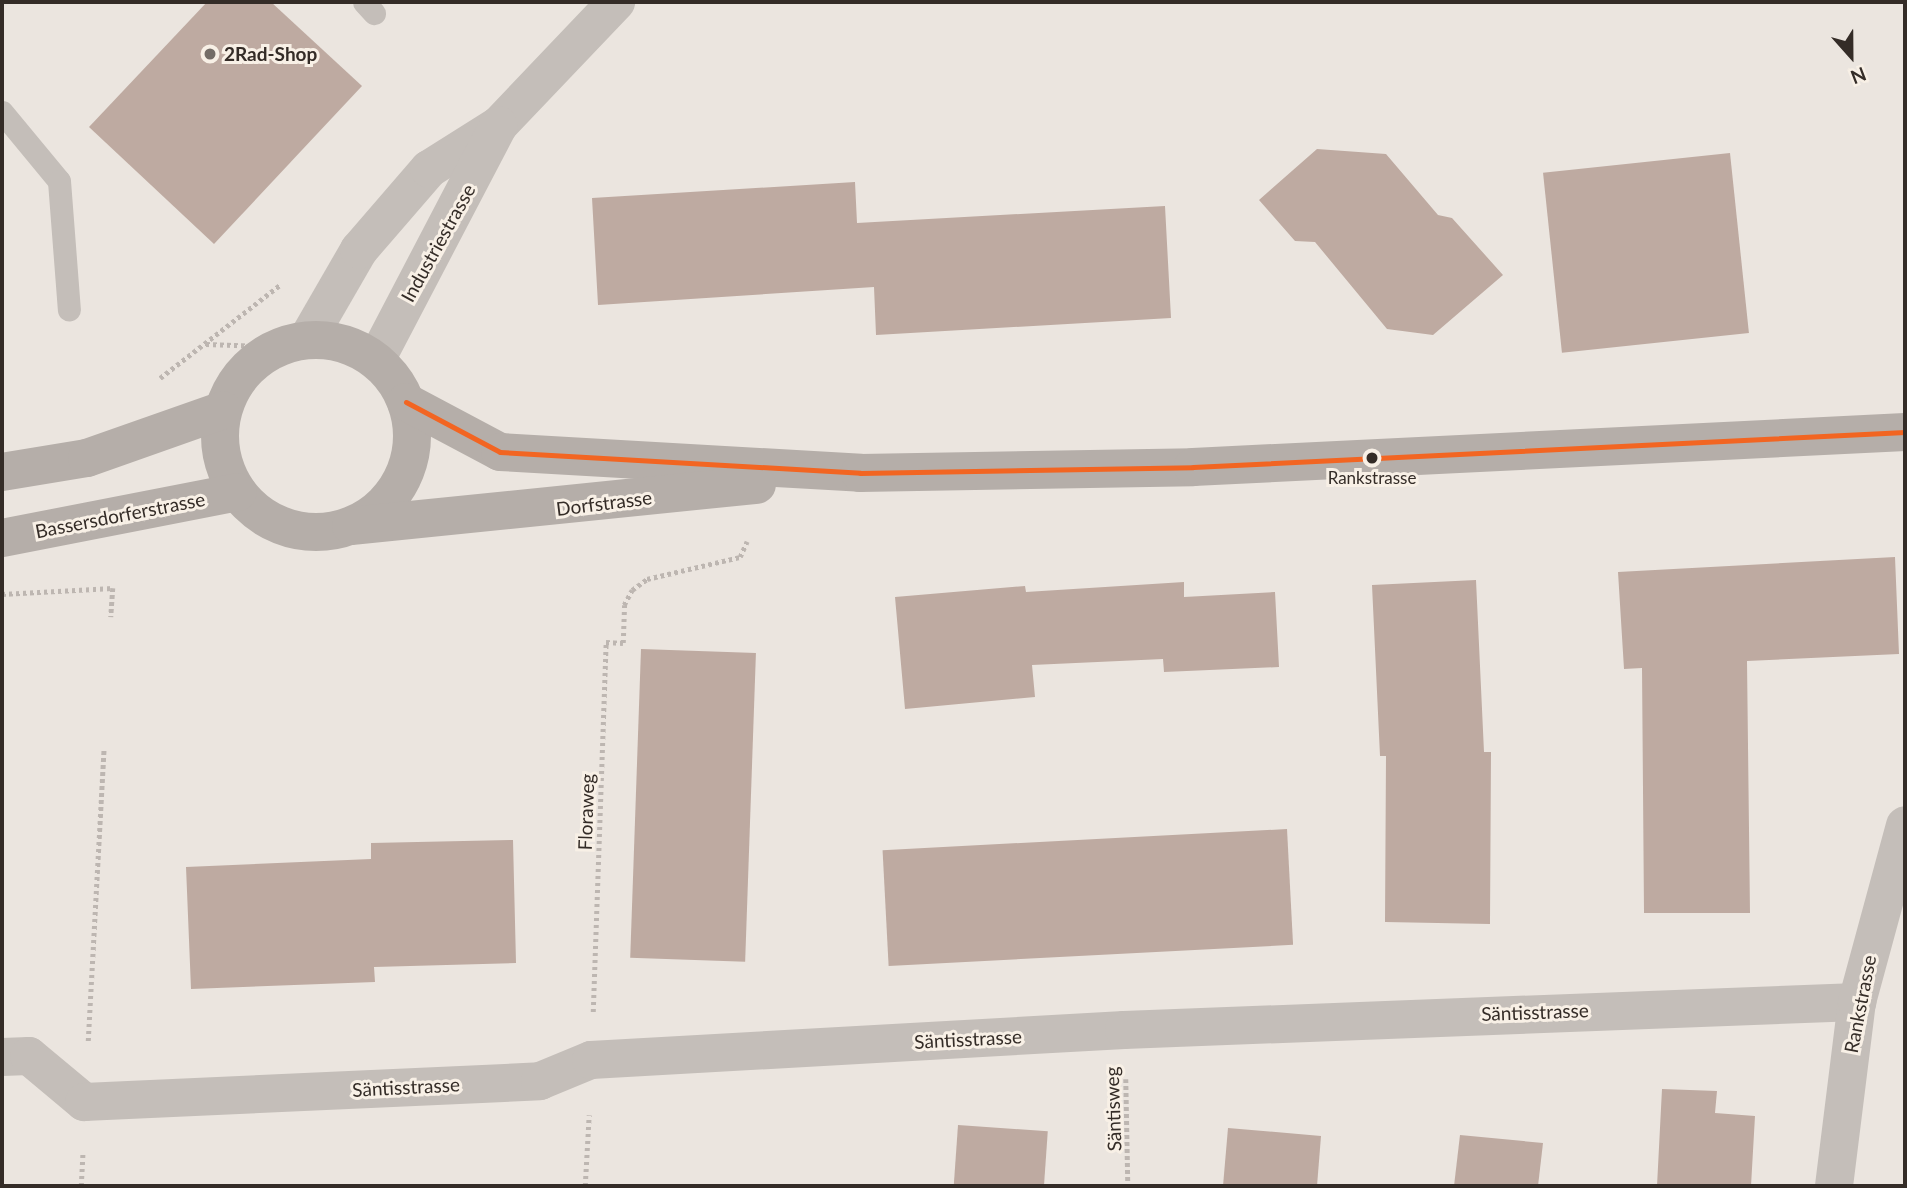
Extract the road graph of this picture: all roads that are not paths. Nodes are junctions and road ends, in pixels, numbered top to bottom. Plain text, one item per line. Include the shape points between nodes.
1 (616, 2) edge
2 (2, 111) edge
3 (499, 125) junction
4 (69, 310) dead end
5 (293, 344) junction
6 (376, 360) junction
7 (406, 402) junction
8 (223, 410) junction
9 (1905, 432) edge
10 (2, 472) edge
11 (860, 473) junction
12 (238, 492) junction
13 (348, 526) junction
14 (2, 538) edge
15 (1905, 825) edge
16 (1857, 1002) junction
17 (2, 1057) edge
18 (1834, 1186) edge

1 - 3 street, Industriestrasse
2 - 4 lane via 59,181
3 - 5 street, Industriestrasse via 429,170 359,250
3 - 6 street, Industriestrasse
5 - 6 main road via 354,347
5 - 8 main road via 235,384
6 - 7 main road
7 - 11 main road, Dorfstrasse via 500,452
7 - 13 main road via 412,428 402,478 389,499
8 - 10 main road via 87,458
8 - 12 main road via 225,466
9 - 11 main road, Dorfstrasse via 1193,467
11 - 13 main road, Dorfstrasse
12 - 13 main road via 276,523 324,531
12 - 14 main road, Bassersdorferstrasse
15 - 16 street, Rankstrasse
16 - 17 street, Säntisstrasse via 1124,1030 591,1060 540,1081 84,1102 29,1056
16 - 18 street, Rankstrasse

